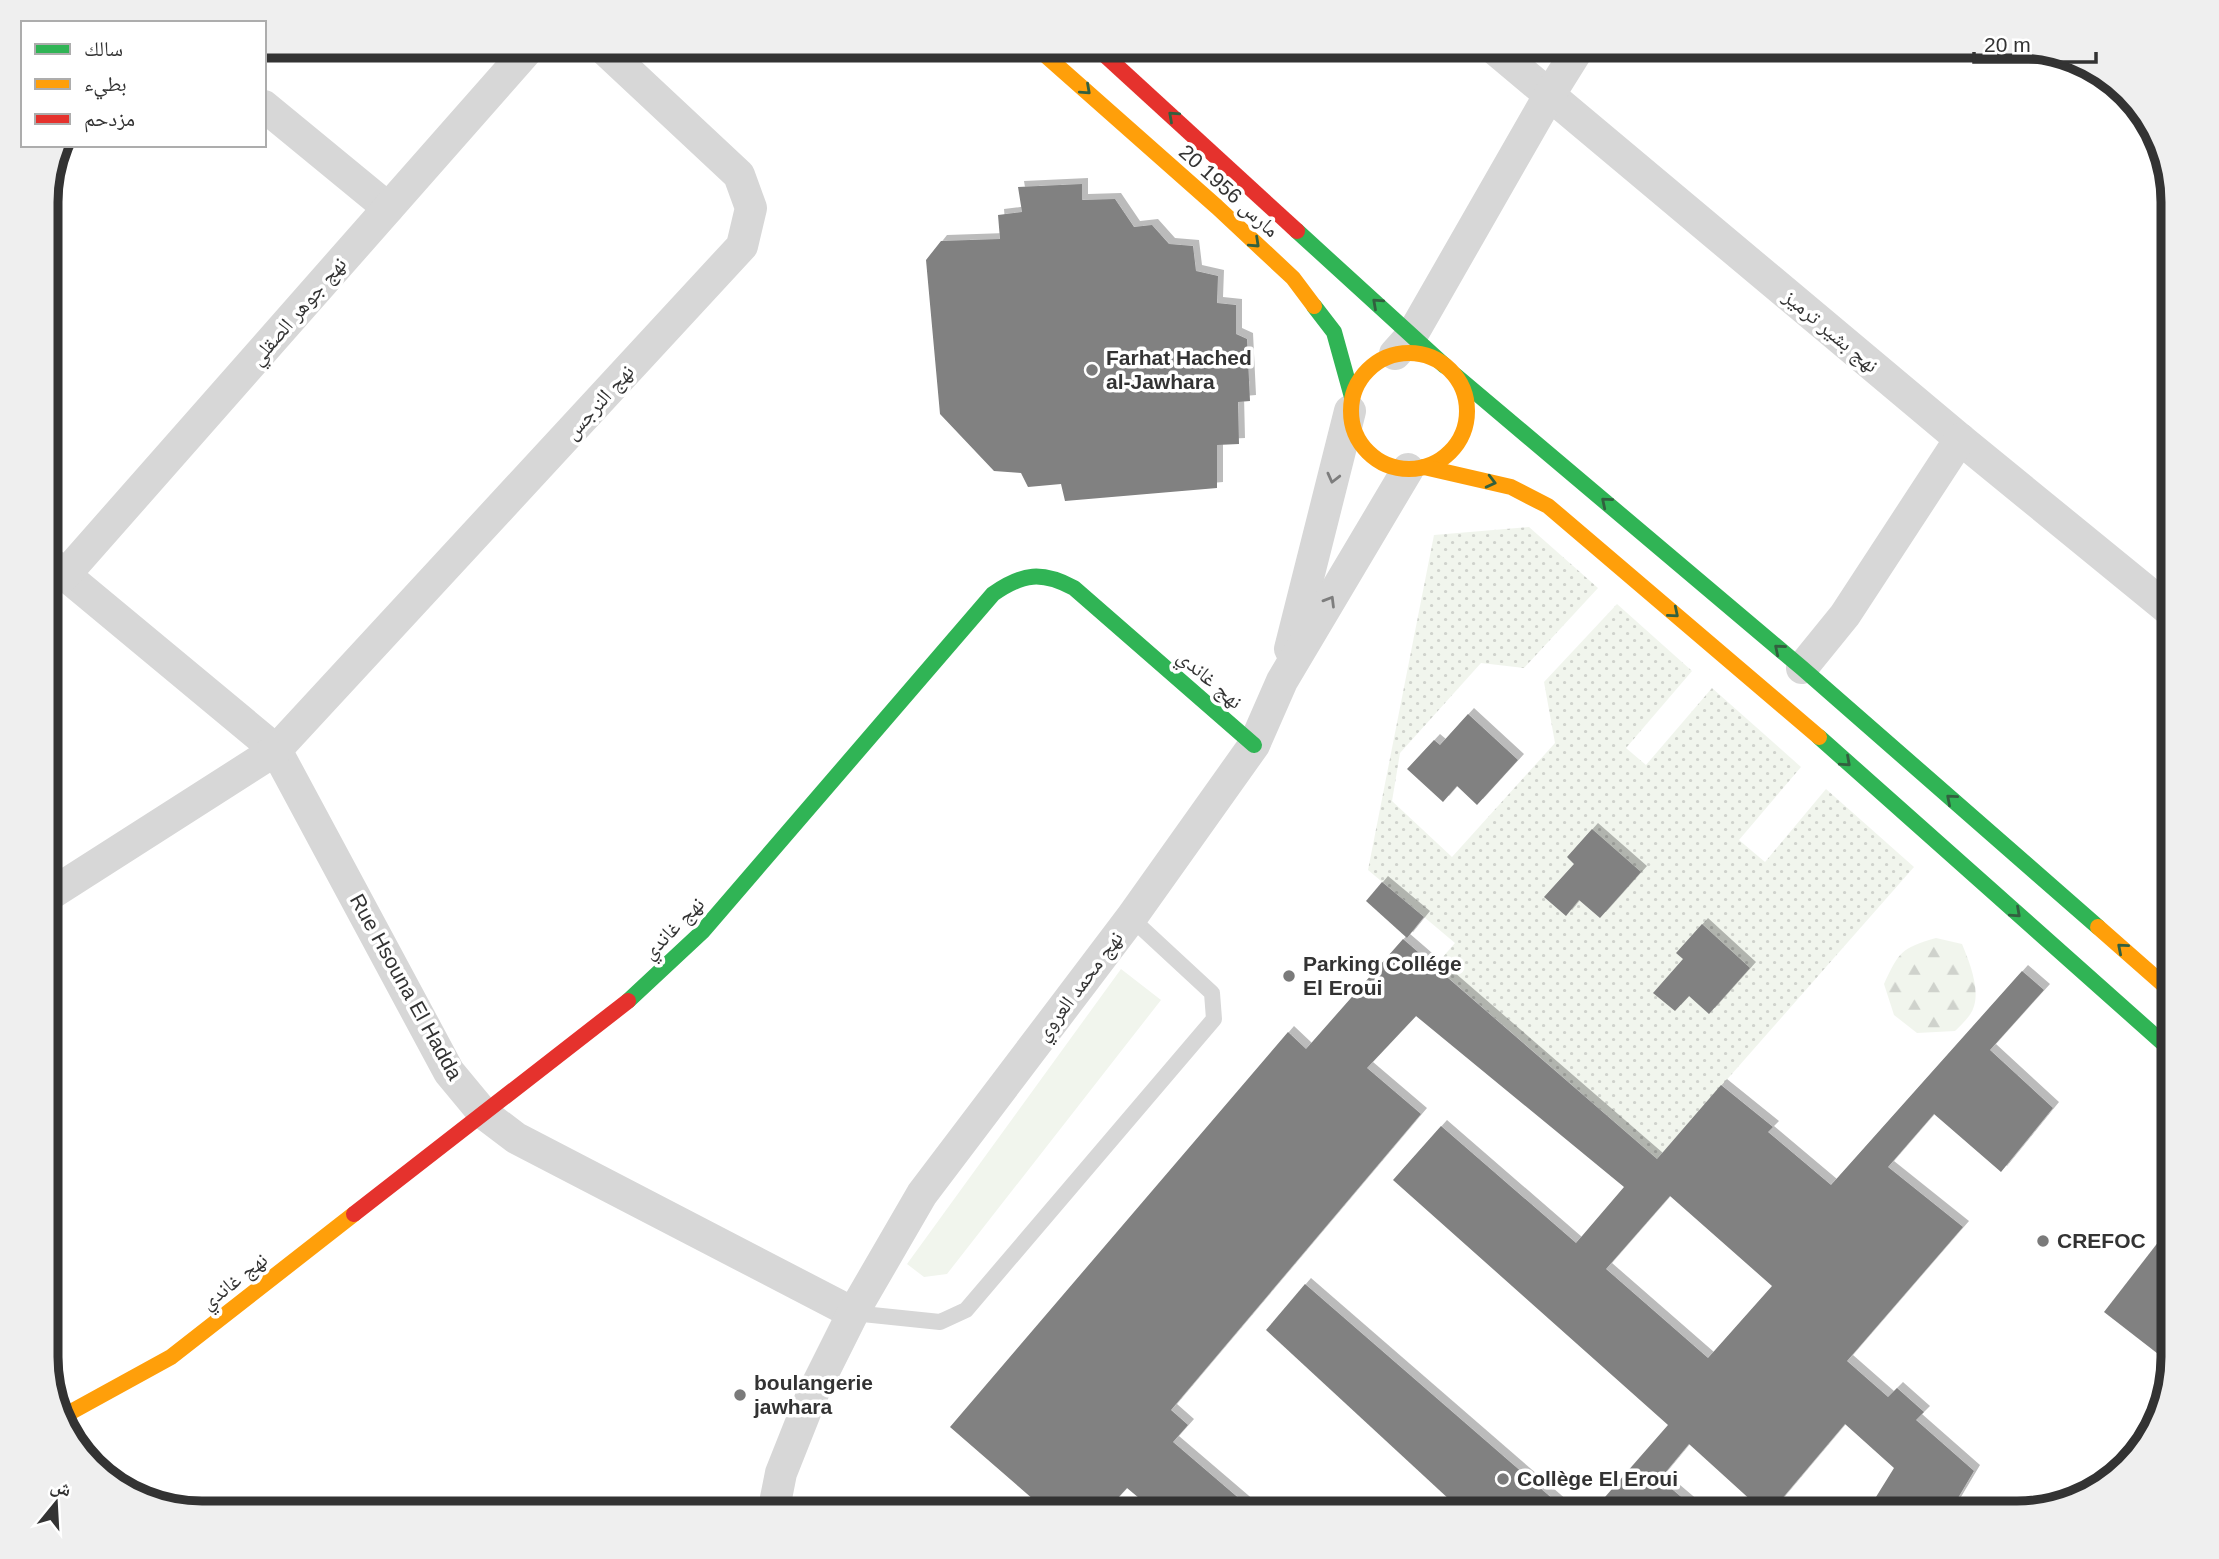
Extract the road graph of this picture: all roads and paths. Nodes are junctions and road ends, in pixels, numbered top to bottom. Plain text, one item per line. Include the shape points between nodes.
1 (520, 58) edge
2 (614, 58) edge
3 (1049, 58) edge
4 (1108, 58) edge
5 (1506, 58) edge
6 (1572, 58) edge
7 (1550, 94) junction
8 (266, 108) edge
9 (388, 208) junction
10 (1403, 345) junction
11 (1450, 370) junction
12 (1351, 404) junction
13 (1960, 439) junction
14 (1416, 468) junction
15 (58, 565) edge
16 (58, 570) edge
17 (2161, 602) edge
18 (1802, 668) junction
19 (1282, 681) junction
20 (1254, 745) junction
21 (276, 750) junction
22 (58, 882) edge
23 (1131, 918) junction
24 (2161, 982) edge
25 (2161, 1040) edge
26 (483, 1113) junction
27 (853, 1313) junction
28 (69, 1413) edge
29 (776, 1501) edge

1 - 9 street, نهج جوهر الصقلي
2 - 21 street, نهج النرجس via 739,175 751,208 742,246
3 -> 12 main road, 20 مارس 1956 via 1293,278 1334,332
10 -> 4 main road, 20 مارس 1956
5 - 7 street, نهج بشير ترميز
6 - 7 street
7 - 10 street
7 - 13 street, نهج بشير ترميز
8 - 9 street
9 - 15 street, نهج جوهر الصقلي
10 - 11 main road, 20 مارس 1956
10 - 11 main road
10 - 12 main road via 1367,370 1357,383
11 - 14 main road via 1464,392 1464,429 1441,459
18 -> 11 main road, 20 مارس 1956
12 - 14 main road, 20 مارس 1956 via 1353,429 1374,458 1391,466
12 -> 19 street
13 - 17 street, نهج بشير ترميز
13 - 18 street via 1845,615
19 -> 14 street, نهج محمد العروي
14 -> 25 main road, 20 مارس 1956 via 1511,487 1548,506 1784,706
16 - 21 street, Rue Hsouna El Hadda
24 -> 18 main road, 20 مارس 1956
19 - 20 street, نهج محمد العروي
20 - 23 street, نهج محمد العروي
20 - 26 main road, نهج غاندي via 1074,588 1041,576 1006,584 702,932 620,1009
21 - 22 street, نهج النرجس
21 - 26 street, Rue Hsouna El Hadda via 449,1072
23 - 27 street, نهج محمد العروي via 922,1194
23 - 27 lane via 1212,993 1214,1019 966,1310 940,1322
26 - 27 street, Rue Hsouna El Hadda via 516,1138
26 - 28 main road, نهج غاندي via 171,1357
27 - 29 street, نهج محمد العروي via 812,1395 781,1474

